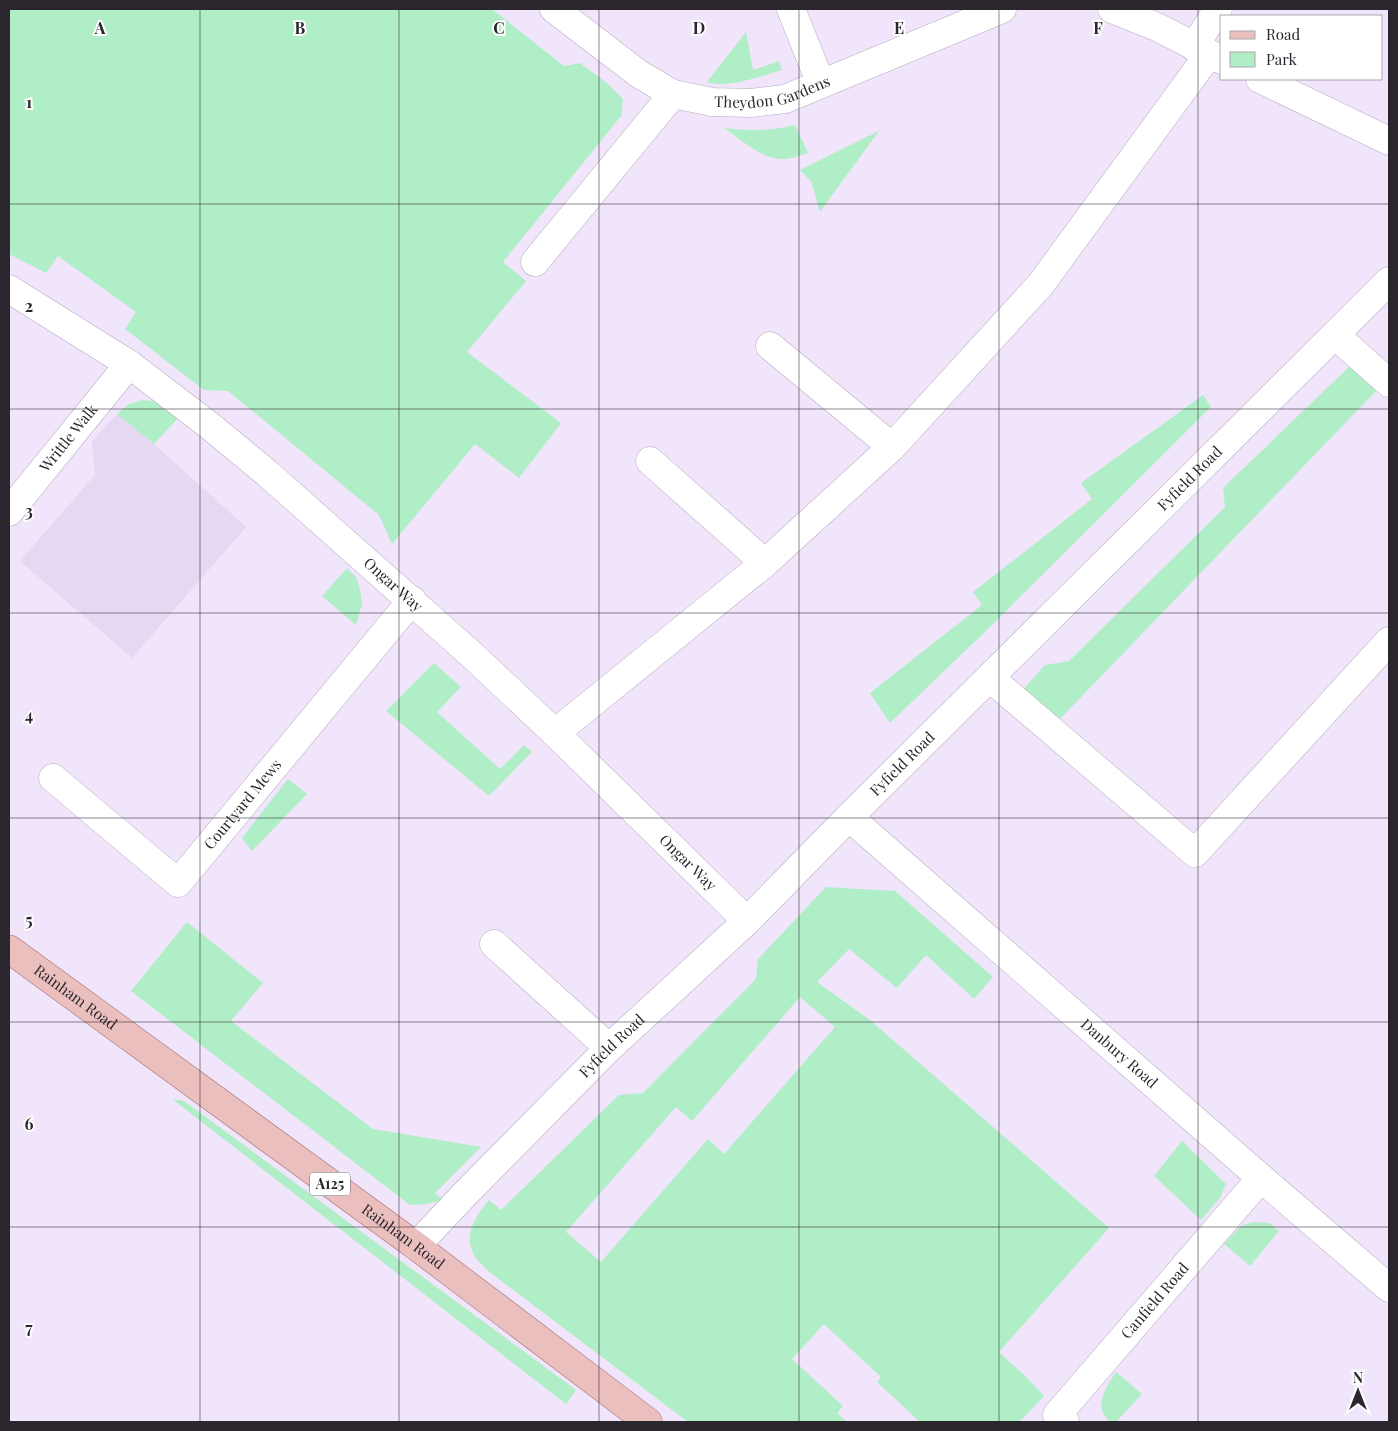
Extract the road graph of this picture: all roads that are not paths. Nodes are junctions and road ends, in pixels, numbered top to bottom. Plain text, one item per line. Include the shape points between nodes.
1 (554, 9) edge
2 (791, 9) edge
3 (1002, 9) edge
4 (1112, 9) edge
5 (1218, 9) edge
6 (1208, 54) edge
7 (1262, 80) edge
8 (822, 84) junction
9 (673, 94) junction
10 (1389, 141) edge
11 (535, 262) dead end
12 (1389, 281) edge
13 (9, 289) edge
14 (1335, 335) junction
15 (770, 346) dead end
16 (130, 364) junction
17 (1389, 383) edge
18 (892, 447) junction
19 (650, 461) dead end
20 (9, 512) edge
21 (765, 563) junction
22 (412, 600) junction
23 (1389, 641) edge
24 (990, 678) junction
25 (555, 733) junction
26 (53, 778) dead end
27 (849, 817) junction
28 (747, 921) junction
29 (494, 944) dead end
30 (9, 949) edge
31 (609, 1048) junction
32 (1261, 1178) junction
33 (416, 1246) junction
34 (1389, 1288) edge
35 (648, 1422) edge
36 (1064, 1422) edge

1 - 9 street, Theydon Gardens via 639,74
2 - 8 street
3 - 8 street, Theydon Gardens
4 - 6 street via 1157,27
5 - 6 street
6 - 18 street via 1042,284
7 - 10 street
8 - 9 street, Theydon Gardens via 785,100 751,104 712,102
9 - 11 street
12 - 14 street, Fyfield Road
13 - 16 street, Ongar Way
14 - 17 street
14 - 24 street, Fyfield Road
15 - 18 street
16 - 20 street, Writtle Walk
16 - 22 street, Ongar Way via 261,468
18 - 21 street
19 - 21 street
21 - 25 street
22 - 25 street, Ongar Way
22 - 26 street, Courtyard Mews via 178,883
23 - 24 street via 1195,853
24 - 27 street, Fyfield Road
25 - 28 street, Ongar Way
27 - 28 street, Fyfield Road
27 - 32 street, Danbury Road
28 - 31 street, Fyfield Road
29 - 31 street
30 - 33 main road, Rainham Road / A125
31 - 33 street, Fyfield Road
32 - 34 street, Danbury Road
32 - 36 street, Canfield Road via 1057,1415
33 - 35 main road, Rainham Road / A125

